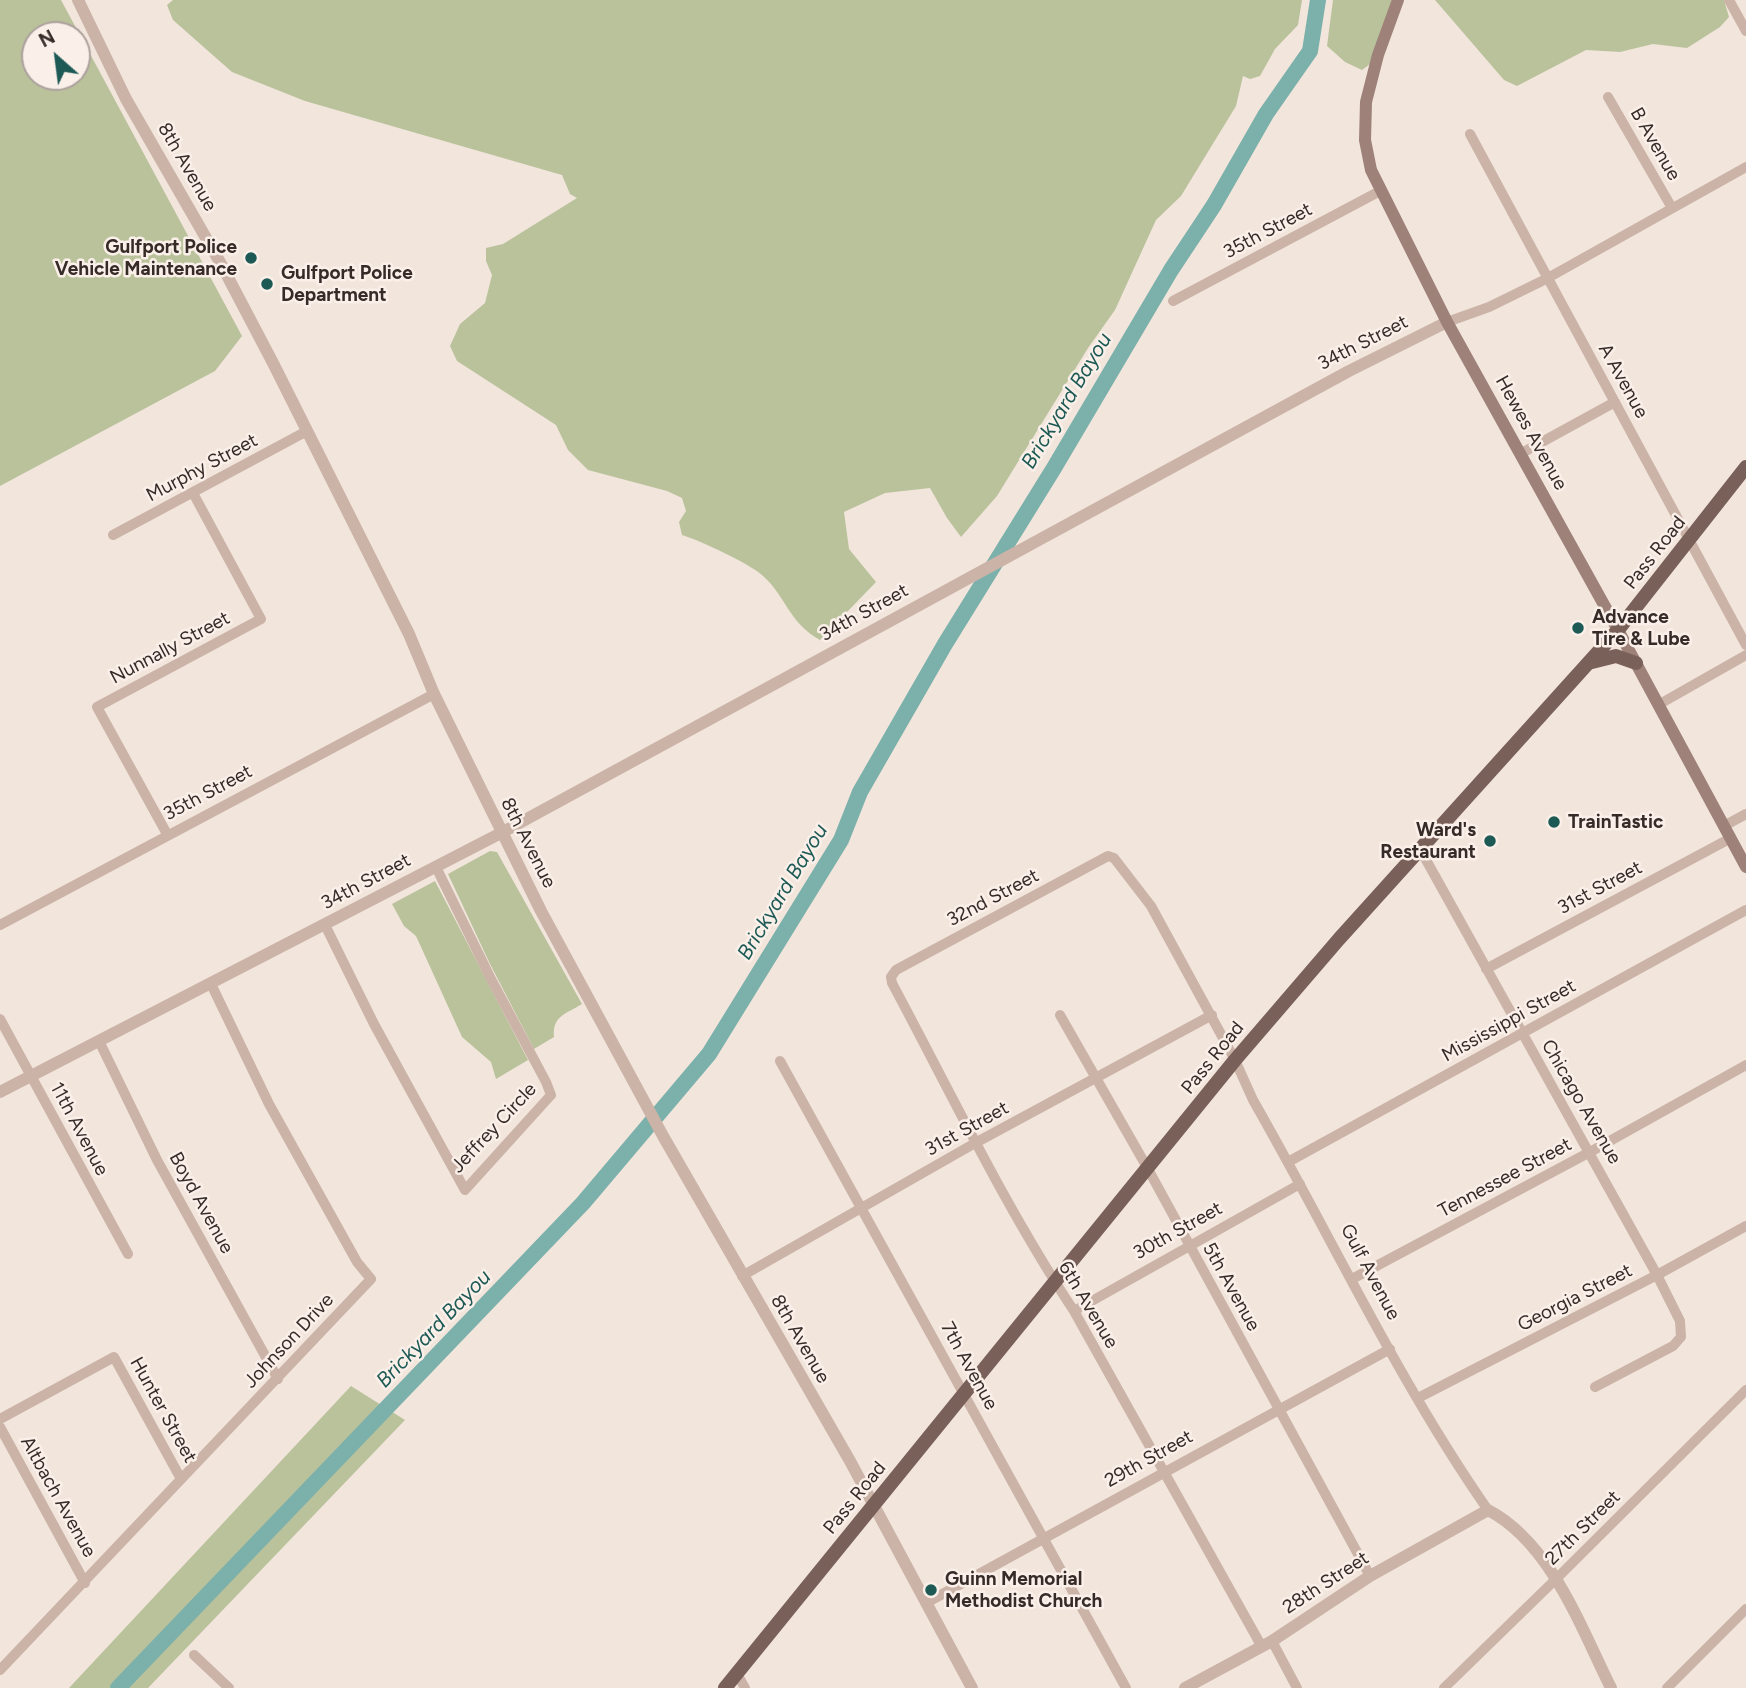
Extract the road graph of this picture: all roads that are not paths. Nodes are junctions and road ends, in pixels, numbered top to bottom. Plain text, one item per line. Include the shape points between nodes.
1 (78, 0) edge
2 (1398, 0) edge
3 (1729, 0) edge
4 (1746, 31) edge
5 (1608, 97) dead end
6 (1470, 134) dead end
7 (1746, 167) edge
8 (1380, 191) junction
9 (1672, 208) junction
10 (1546, 279) junction
11 (1173, 301) dead end
12 (1447, 322) junction
13 (1615, 402) junction
14 (307, 431) junction
15 (1520, 454) junction
16 (1746, 467) edge
17 (193, 493) junction
18 (113, 536) dead end
19 (1690, 540) junction
20 (1618, 630) junction
21 (1746, 645) edge
22 (1746, 655) edge
23 (1588, 663) junction
24 (1636, 663) junction
25 (434, 694) junction
26 (1658, 705) junction
27 (1746, 814) edge
28 (1724, 826) junction
29 (501, 833) junction
30 (167, 834) junction
31 (1731, 838) junction
32 (1420, 849) junction
33 (1114, 858) joint
34 (436, 867) junction
35 (1746, 867) edge
36 (1746, 910) edge
37 (0, 925) edge
38 (325, 925) junction
39 (1486, 969) junction
40 (891, 977) joint
41 (211, 984) junction
42 (1060, 1015) dead end
43 (1212, 1015) junction
44 (0, 1019) edge
45 (1522, 1034) junction
46 (99, 1041) junction
47 (1235, 1060) junction
48 (780, 1061) dead end
49 (1746, 1065) edge
50 (30, 1076) junction
51 (1096, 1079) junction
52 (0, 1092) edge
53 (977, 1142) junction
54 (1590, 1152) junction
55 (1288, 1162) junction
56 (1148, 1169) junction
57 (1300, 1184) junction
58 (862, 1208) junction
59 (1746, 1226) edge
60 (1188, 1245) junction
61 (128, 1254) dead end
62 (1657, 1275) junction
63 (742, 1276) junction
64 (1352, 1279) junction
65 (1055, 1282) junction
66 (1074, 1311) junction
67 (1390, 1349) junction
68 (278, 1378) junction
69 (1595, 1387) dead end
70 (1746, 1390) edge
71 (964, 1394) junction
72 (1418, 1398) junction
73 (1278, 1408) junction
74 (0, 1419) edge
75 (0, 1427) edge
76 (1162, 1472) junction
77 (181, 1479) junction
78 (874, 1506) junction
79 (1488, 1510) junction
80 (1043, 1537) junction
81 (1370, 1576) junction
82 (1556, 1579) junction
83 (85, 1583) junction
84 (926, 1603) junction
85 (1746, 1609) edge
86 (1267, 1644) junction
87 (194, 1655) dead end
88 (0, 1670) edge
89 (737, 1674) junction
90 (229, 1688) edge
91 (725, 1688) edge
92 (745, 1688) edge
93 (972, 1688) edge
94 (1126, 1688) edge
95 (1185, 1688) edge
96 (1297, 1688) edge
97 (1444, 1688) edge
98 (1611, 1688) edge
99 (1667, 1688) edge

1 - 14 street, 8th Avenue via 126,99 221,264
2 - 8 main road, Hewes Avenue via 1365,114 1367,154
3 - 4 street
5 - 9 street, B Avenue
6 - 10 street, A Avenue
7 - 9 street, 34th Street
8 - 11 street, 35th Street
8 - 12 main road, Hewes Avenue
9 - 10 street, 34th Street
10 - 12 street, 34th Street
10 - 13 street, A Avenue
12 - 15 main road, Hewes Avenue
12 - 29 street, 34th Street
13 - 15 street
13 - 19 street, A Avenue
14 - 17 street, Murphy Street
14 - 25 street, 8th Avenue via 409,634
15 - 20 main road, Hewes Avenue
16 - 19 main road, Pass Road
17 - 18 street, Murphy Street
17 - 30 street, Nunnally Street via 261,619 97,707
19 - 20 main road, Pass Road
19 - 21 street, A Avenue
20 - 23 main road, Pass Road
20 - 24 main road, Hewes Avenue
22 - 26 street
23 - 24 main road via 1616,656
23 - 32 main road, Pass Road
24 - 26 main road, Hewes Avenue
25 - 29 street, 8th Avenue
25 - 30 street, 35th Street
26 - 28 main road, Hewes Avenue
27 - 28 street
28 - 31 main road, Hewes Avenue
29 - 34 street, 34th Street
29 - 63 street, 8th Avenue
30 - 37 street, 35th Street
31 - 35 main road, Hewes Avenue
31 - 39 street, 31st Street
32 - 39 street, Chicago Avenue
32 - 47 main road, Pass Road
33 - 40 street, 32nd Street via 1108,856 896,970
33 - 43 street, Gulf Avenue via 1151,906
34 - 38 street, 34th Street
34 - 38 street, Jeffrey Circle via 551,1095 465,1190
36 - 45 street, Mississippi Street
38 - 41 street, 34th Street
39 - 45 street, Chicago Avenue
40 - 53 street, 6th Avenue
41 - 46 street, 34th Street
41 - 68 street, Johnson Drive via 269,1104 357,1262 371,1279
42 - 51 street, 5th Avenue
43 - 47 street, Gulf Avenue
43 - 51 street, 31st Street
44 - 50 street, 11th Avenue
45 - 54 street, Chicago Avenue
45 - 55 street, Mississippi Street
46 - 50 street, 34th Street
46 - 68 street, Boyd Avenue via 157,1160
47 - 55 street, Gulf Avenue
47 - 56 main road, Pass Road
48 - 58 street, 7th Avenue
49 - 54 street, Tennessee Street
50 - 52 street, 34th Street
50 - 61 street, 11th Avenue
51 - 53 street, 31st Street
51 - 56 street, 5th Avenue
53 - 58 street, 31st Street
53 - 65 street, 6th Avenue
54 - 62 street, Chicago Avenue
54 - 64 street, Tennessee Street
55 - 57 street, Gulf Avenue
56 - 60 street, 5th Avenue
56 - 65 main road, Pass Road
57 - 60 street, 30th Street
57 - 64 street, Gulf Avenue
58 - 63 street, 31st Street
58 - 71 street, 7th Avenue
59 - 62 street, Georgia Street
60 - 66 street, 30th Street
60 - 73 street, 5th Avenue
62 - 69 street, Chicago Avenue via 1679,1321 1681,1337 1673,1346
62 - 72 street, Georgia Street
63 - 78 street, 8th Avenue
64 - 67 street, Gulf Avenue
65 - 66 street, 6th Avenue
65 - 71 main road, Pass Road
66 - 76 street, 6th Avenue
67 - 72 street, Gulf Avenue
67 - 73 street, 29th Street
68 - 77 street, Johnson Drive
70 - 82 street, 27th Street
71 - 78 main road, Pass Road
71 - 80 street, 7th Avenue
72 - 79 street, Gulf Avenue
73 - 76 street, 29th Street
73 - 81 street, 5th Avenue
74 - 77 street, Hunter Street via 114,1357
75 - 83 street, Altbach Avenue
76 - 80 street, 29th Street
76 - 86 street, 6th Avenue
77 - 83 street, Johnson Drive
78 - 84 street, 8th Avenue
78 - 89 main road, Pass Road
79 - 81 street, 28th Street
79 - 82 street, Gulf Avenue via 1520,1533
80 - 84 street, 29th Street
80 - 94 street, 7th Avenue
81 - 86 street, 28th Street
82 - 97 street, 27th Street
82 - 98 street, Gulf Avenue
83 - 88 street, Johnson Drive
84 - 93 street, 8th Avenue
85 - 99 street
86 - 95 street, 28th Street
86 - 96 street
87 - 90 street
89 - 91 main road, Pass Road
89 - 92 street

